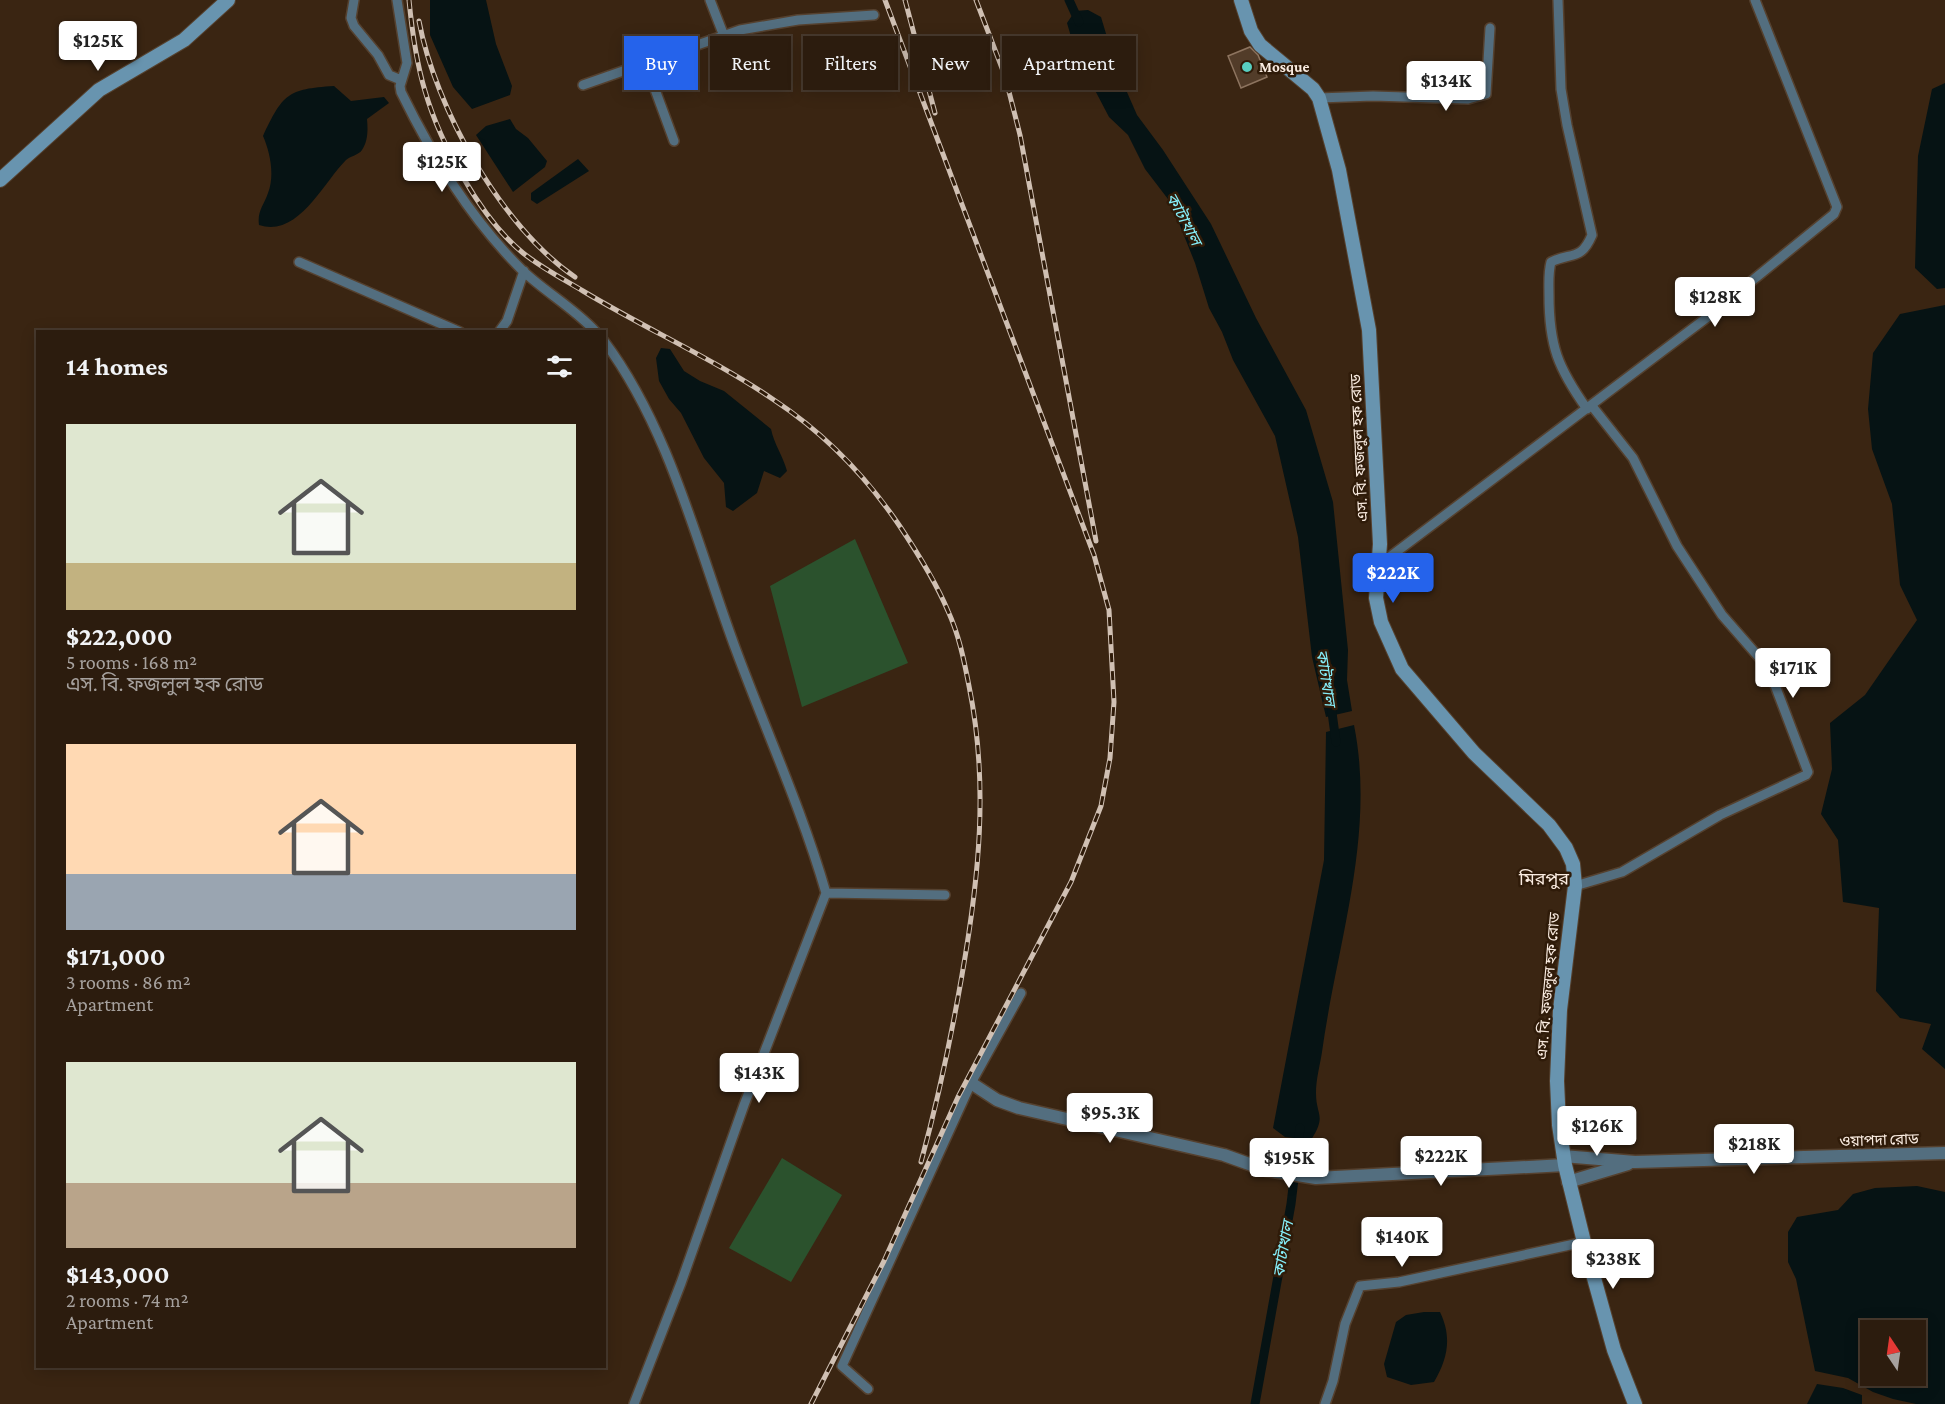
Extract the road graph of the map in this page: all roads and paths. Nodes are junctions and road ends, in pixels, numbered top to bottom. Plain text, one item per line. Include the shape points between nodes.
1 (228, 0) edge
2 (354, 0) edge
3 (397, 0) edge
4 (710, 0) edge
5 (1241, 0) edge
6 (1558, 0) edge
7 (1755, 0) edge
8 (874, 15) dead end
9 (1490, 28) dead end
10 (724, 36) joint
11 (624, 72) edge
12 (401, 80) junction
13 (583, 86) dead end
14 (655, 90) edge
15 (1319, 98) junction
16 (674, 141) dead end
17 (0, 180) edge
18 (299, 262) dead end
19 (524, 271) junction
20 (455, 330) edge
21 (500, 330) edge
22 (594, 330) edge
23 (606, 344) edge
24 (1589, 408) junction
25 (1379, 565) junction
26 (1575, 886) junction
27 (826, 893) junction
28 (945, 895) dead end
29 (1021, 993) dead end
30 (971, 1083) junction
31 (1945, 1153) edge
32 (1564, 1161) junction
33 (1635, 1162) junction
34 (1568, 1182) junction
35 (1584, 1242) junction
36 (868, 1389) dead end
37 (634, 1404) edge
38 (1325, 1404) edge
39 (1635, 1404) edge

1 - 17 main road via 184,40 99,90
2 - 12 street via 354,26 389,75
3 - 12 street via 407,63
4 - 10 street
5 - 15 main road, এস. বি. ফজলুল হক রোড via 1260,45
6 - 24 street via 1561,89 1592,235 1580,254 1551,262 1549,319 1553,351 1574,391
7 - 24 street via 1837,207 1834,214 1714,312
8 - 10 street via 798,20
9 - 15 street via 1486,94 1480,97
11 - 13 street
12 - 19 street via 400,92 441,167 472,213
14 - 16 street
15 - 25 main road, এস. বি. ফজলুল হক রোড via 1339,170 1369,330
18 - 20 street
19 - 21 street
19 - 22 street
23 - 27 street via 625,369 671,466 736,650 809,835
24 - 25 street
24 - 26 street via 1633,458 1677,546 1722,615 1764,663 1808,772 1720,815 1622,872
25 - 26 main road, এস. বি. ফজলুল হক রোড via 1376,598 1389,643 1402,669 1474,753 1549,825 1573,864
26 - 32 main road, এস. বি. ফজলুল হক রোড via 1560,1010 1557,1081
27 - 28 street
27 - 37 street
29 - 30 street
30 - 32 street, ওয়াপদা রোড via 1007,1104 1224,1155 1266,1170 1316,1178
30 - 36 street via 842,1366
31 - 33 street, ওয়াপদা রোড
32 - 33 street, ওয়াপদা রোড
32 - 34 main road, এস. বি. ফজলুল হক রোড
33 - 34 street, ওয়াপদা রোড
34 - 35 main road, এস. বি. ফজলুল হক রোড
35 - 38 street via 1399,1282 1360,1286 1345,1323
35 - 39 main road, এস. বি. ফজলুল হক রোড via 1614,1350

